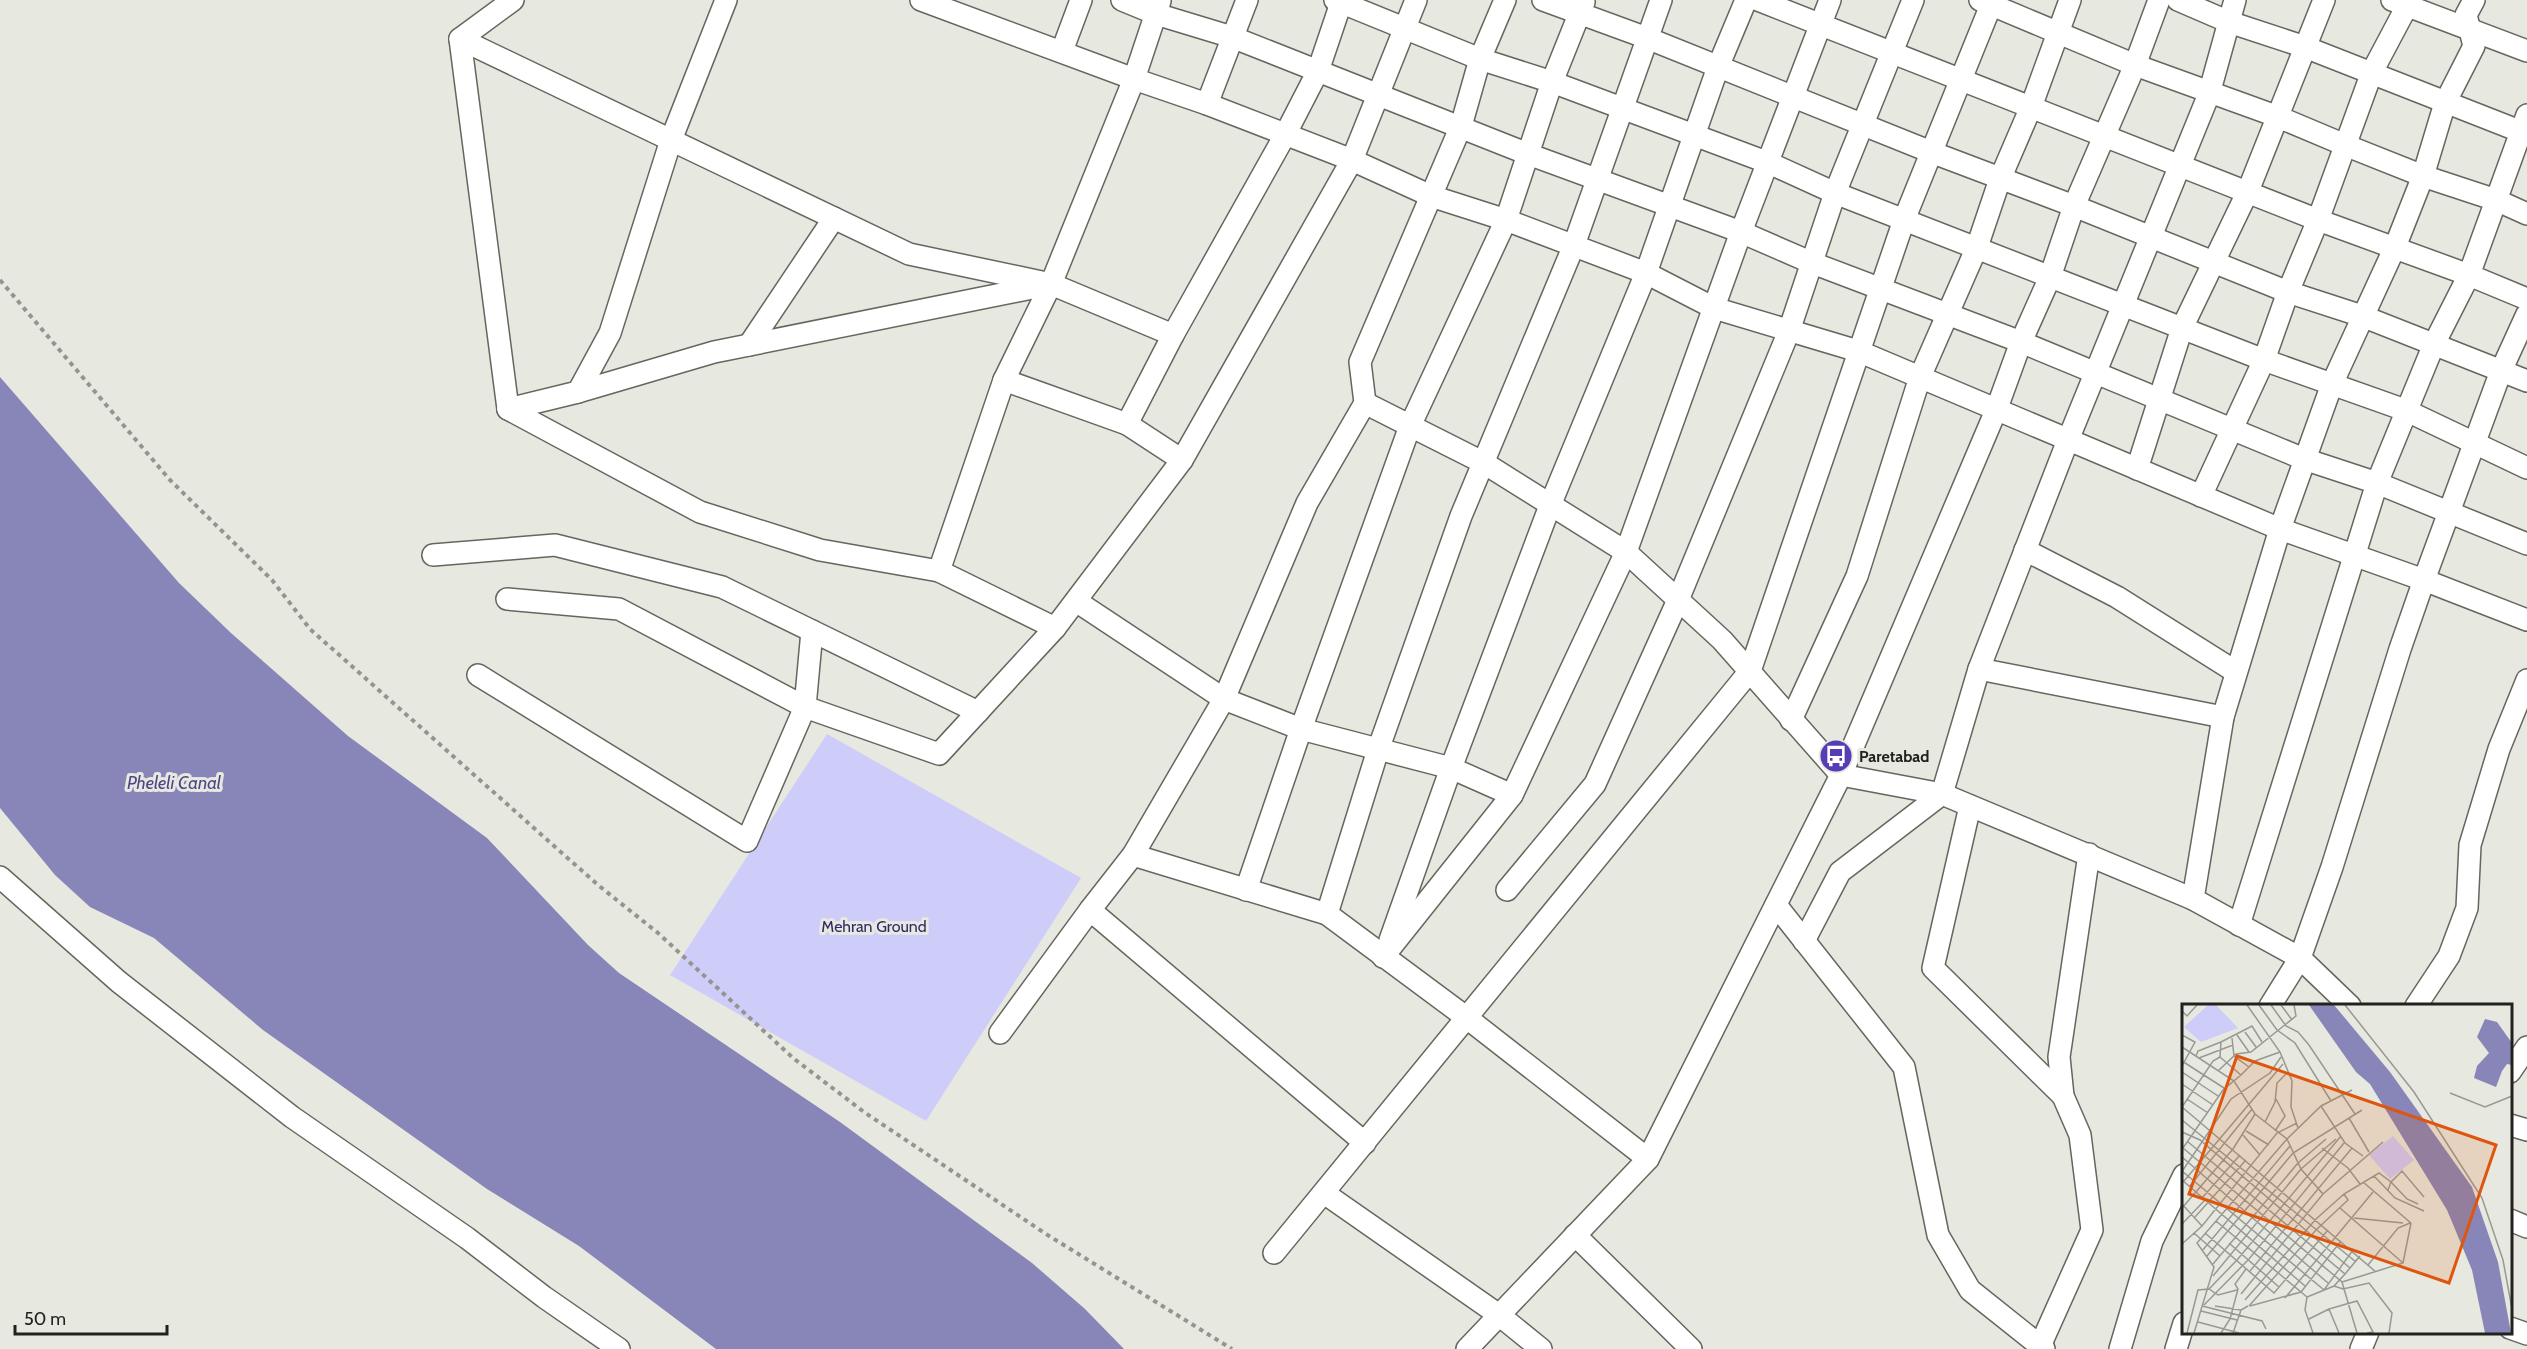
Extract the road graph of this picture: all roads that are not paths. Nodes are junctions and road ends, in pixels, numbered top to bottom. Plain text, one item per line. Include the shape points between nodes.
1 (513, 0) edge
2 (726, 0) edge
3 (1081, 0) edge
4 (1122, 0) edge
5 (1248, 0) edge
6 (1416, 0) edge
7 (1505, 0) edge
8 (1543, 0) edge
9 (1661, 0) edge
10 (1746, 0) edge
11 (1758, 0) edge
12 (1830, 0) edge
13 (1913, 0) edge
14 (2070, 0) edge
15 (2159, 0) edge
16 (2178, 0) edge
17 (2235, 0) edge
18 (2324, 0) edge
19 (2474, 0) edge
20 (929, 1) edge
21 (1339, 1) edge
22 (1988, 2) edge
23 (2399, 3) edge
24 (1158, 7) edge
25 (1583, 7) edge
26 (2229, 22) junction
27 (1821, 25) junction
28 (1405, 29) junction
29 (2469, 30) junction
30 (2056, 32) junction
31 (1232, 37) junction
32 (1647, 38) junction
33 (460, 39) junction
34 (2305, 47) junction
35 (1062, 51) junction
36 (2527, 51) edge
37 (1893, 52) junction
38 (1480, 59) junction
39 (2135, 65) junction
40 (1718, 67) junction
41 (1318, 71) junction
42 (2372, 72) junction
43 (1134, 79) junction
44 (1962, 79) junction
45 (1552, 81) junction
46 (1379, 94) junction
47 (2209, 94) junction
48 (1795, 97) junction
49 (2445, 102) junction
50 (1207, 104) junction
51 (1623, 107) junction
52 (2031, 107) junction
53 (2276, 116) junction
54 (1863, 125) junction
55 (1461, 126) junction
56 (2525, 127) edge
57 (1285, 135) junction
58 (1693, 135) junction
59 (2104, 135) junction
60 (671, 140) junction
61 (2345, 145) junction
62 (1931, 152) junction
63 (1528, 154) junction
64 (1352, 160) junction
65 (1768, 163) junction
66 (2181, 165) junction
67 (2423, 176) junction
68 (1598, 179) junction
69 (2000, 179) junction
70 (2248, 191) junction
71 (1835, 193) junction
72 (1431, 196) junction
73 (2496, 200) junction
74 (1669, 205) junction
75 (2074, 206) junction
76 (2527, 214) edge
77 (834, 218) junction
78 (1506, 220) junction
79 (1904, 220) junction
80 (2318, 220) junction
81 (1741, 232) junction
82 (2150, 237) junction
83 (1574, 245) junction
84 (1977, 247) junction
85 (2395, 247) junction
86 (1810, 262) junction
87 (2214, 262) junction
88 (1646, 273) junction
89 (2469, 275) junction
90 (2050, 277) junction
91 (1051, 284) junction
92 (1881, 288) junction
93 (2288, 292) junction
94 (2527, 300) edge
95 (2122, 306) junction
96 (1714, 308) junction
97 (1948, 314) junction
98 (2527, 314) edge
99 (2362, 316) junction
100 (2182, 328) junction
101 (1789, 331) junction
102 (1173, 335) junction
103 (2021, 342) junction
104 (2434, 344) junction
105 (749, 345) junction
106 (1858, 351) junction
107 (2264, 360) junction
108 (2501, 371) junction
109 (2096, 373) junction
110 (1920, 378) junction
111 (1004, 380) junction
112 (2527, 381) edge
113 (2332, 384) junction
114 (578, 392) junction
115 (2160, 399) junction
116 (1365, 403) junction
117 (1997, 408) junction
118 (508, 409) junction
119 (2405, 410) junction
120 (1127, 424) junction
121 (1410, 426) junction
122 (2231, 429) junction
123 (2068, 440) junction
124 (2474, 442) junction
125 (2304, 459) junction
126 (1182, 460) junction
127 (1484, 463) junction
128 (2527, 468) edge
129 (2137, 469) junction
130 (2377, 483) junction
131 (2201, 496) junction
132 (1551, 503) junction
133 (2449, 514) junction
134 (2280, 529) junction
135 (2527, 544) edge
136 (2025, 550) junction
137 (1626, 552) junction
138 (434, 555) dead end
139 (2356, 555) junction
140 (939, 571) junction
141 (2424, 580) junction
142 (507, 599) dead end
143 (1678, 600) junction
144 (1076, 601) junction
145 (2527, 620) edge
146 (1055, 628) junction
147 (812, 631) junction
148 (1979, 669) junction
149 (1749, 671) junction
150 (2236, 672) junction
151 (478, 675) dead end
152 (2527, 680) edge
153 (1224, 699) junction
154 (805, 707) junction
155 (978, 712) junction
156 (2223, 717) junction
157 (1791, 720) junction
158 (1301, 729) junction
159 (1378, 750) junction
160 (1451, 768) junction
161 (1842, 775) junction
162 (1942, 794) junction
163 (1512, 795) junction
164 (1970, 806) junction
165 (2089, 854) junction
166 (1133, 855) junction
167 (0, 877) edge
168 (1246, 890) junction
169 (1507, 890) dead end
170 (2193, 899) junction
171 (1776, 905) junction
172 (1090, 910) junction
173 (1327, 914) junction
174 (2239, 925) junction
175 (1804, 941) junction
176 (1383, 957) junction
177 (2300, 958) junction
178 (2271, 1004) edge
179 (2349, 1004) edge
180 (2417, 1004) edge
181 (1467, 1018) junction
182 (1000, 1033) dead end
183 (2527, 1047) edge
184 (2512, 1070) edge
185 (2063, 1096) junction
186 (2512, 1125) edge
187 (2527, 1130) edge
188 (1365, 1143) junction
189 (1648, 1159) junction
190 (2182, 1179) edge
191 (1324, 1193) junction
192 (2512, 1220) edge
193 (2527, 1227) edge
194 (1575, 1235) junction
195 (1274, 1253) dead end
196 (1499, 1315) junction
197 (2512, 1328) edge
198 (2182, 1330) edge
199 (2367, 1334) edge
200 (2527, 1334) edge
201 (2042, 1347) edge
202 (619, 1349) edge
203 (1467, 1349) edge
204 (1541, 1349) edge
205 (1691, 1349) edge
206 (2120, 1349) edge
207 (2176, 1349) edge
208 (2361, 1349) edge

1 - 33 street
2 - 60 street
3 - 35 street
4 - 24 street
5 - 31 street
6 - 28 street
7 - 38 street
8 - 25 street
9 - 32 street
10 - 40 street
11 - 27 street
12 - 27 street
13 - 37 street
14 - 30 street
15 - 39 street
16 - 26 street
17 - 26 street
18 - 34 street
19 - 29 street via 2466,15
20 - 35 street
21 - 28 street
21 - 41 street
22 - 30 street
22 - 44 street
23 - 29 street
23 - 42 street
24 - 31 street
24 - 43 street
25 - 32 street
25 - 45 street
26 - 34 street
26 - 47 street
27 - 37 street
27 - 48 street
28 - 38 street
28 - 46 street
29 - 36 street
29 - 49 street via 2474,46
30 - 39 street
30 - 52 street
31 - 41 street
31 - 50 street
32 - 40 street
32 - 51 street
33 - 60 street
33 - 118 street
34 - 42 street
34 - 53 street
35 - 43 street
37 - 44 street
37 - 54 street
38 - 45 street
38 - 55 street
39 - 47 street
39 - 59 street
40 - 48 street
40 - 58 street
41 - 46 street
41 - 57 street
42 - 49 street
42 - 61 street
43 - 50 street
43 - 91 street
44 - 52 street
44 - 62 street
45 - 51 street
45 - 63 street
46 - 55 street
46 - 64 street
47 - 53 street
47 - 66 street
48 - 54 street
48 - 65 street
49 - 56 street
49 - 67 street
50 - 57 street
51 - 58 street
51 - 68 street
52 - 59 street
52 - 69 street
53 - 61 street
53 - 70 street
54 - 62 street
54 - 71 street
55 - 63 street
55 - 72 street
56 - 73 street
57 - 64 street
57 - 102 street
58 - 65 street
58 - 74 street
59 - 66 street
59 - 75 street
60 - 77 street
60 - 114 street via 610,333
61 - 67 street
61 - 80 street
62 - 69 street
62 - 79 street
63 - 68 street
63 - 78 street
64 - 72 street
64 - 126 street
65 - 71 street
65 - 81 street
66 - 70 street
66 - 82 street
67 - 73 street
67 - 85 street
68 - 74 street
68 - 83 street
69 - 75 street
69 - 84 street
70 - 80 street
70 - 87 street
71 - 79 street
71 - 86 street
72 - 78 street
72 - 116 street via 1360,362
73 - 76 street
73 - 89 street
74 - 81 street
74 - 88 street
75 - 82 street
75 - 90 street
77 - 91 street via 909,254
77 - 105 street
78 - 83 street
78 - 121 street
79 - 84 street
79 - 92 street
80 - 85 street
80 - 93 street
81 - 86 street
81 - 96 street
82 - 87 street
82 - 95 street
83 - 88 street
83 - 127 street
84 - 90 street
84 - 97 street
85 - 89 street
85 - 99 street
86 - 92 street
86 - 101 street
87 - 93 street
87 - 100 street
88 - 96 street
88 - 132 street
89 - 94 street
89 - 104 street
90 - 95 street
90 - 103 street
91 - 102 street
91 - 105 street
91 - 111 street
92 - 97 street
92 - 106 street
93 - 99 street
93 - 107 street
95 - 100 street
95 - 109 street
96 - 101 street
96 - 137 street
97 - 103 street
97 - 110 street
98 - 108 street
99 - 104 street
99 - 113 street
100 - 107 street
100 - 115 street
101 - 106 street
101 - 143 street
102 - 120 street
103 - 109 street
103 - 117 street
104 - 108 street
104 - 119 street
105 - 114 street
106 - 110 street
106 - 149 street
107 - 113 street
107 - 122 street
108 - 112 street
108 - 124 street
109 - 115 street
109 - 123 street
110 - 117 street
110 - 157 street via 1857,576
111 - 120 street
111 - 140 street
113 - 119 street
113 - 125 street
114 - 118 street
115 - 122 street
115 - 129 street
116 - 121 street
116 - 153 street via 1307,503
117 - 123 street
117 - 161 street
118 - 140 street via 700,512 820,550
119 - 124 street
119 - 130 street
120 - 126 street
121 - 127 street
121 - 158 street
122 - 125 street
122 - 131 street
123 - 129 street
123 - 136 street
124 - 128 street
124 - 133 street
125 - 130 street
125 - 134 street
126 - 144 street
127 - 132 street
127 - 159 street via 1461,516
129 - 131 street
130 - 133 street
130 - 139 street
131 - 134 street
132 - 137 street
132 - 160 street
133 - 135 street
133 - 141 street
134 - 139 street
134 - 150 street
136 - 148 street
136 - 150 street via 2117,597
137 - 143 street
137 - 163 street
138 - 147 street via 555,545 722,588
139 - 141 street
139 - 174 street
140 - 146 street
141 - 145 street
141 - 177 street
142 - 154 street via 619,609
143 - 149 street
143 - 169 street via 1595,784
144 - 146 street
144 - 153 street
146 - 155 street
147 - 154 street
147 - 155 street
148 - 156 street
148 - 162 street
149 - 157 street
149 - 181 street
150 - 156 street
151 - 154 street via 747,841
152 - 180 street via 2499,748 2470,845 2467,908 2449,956
153 - 158 street
153 - 166 street
154 - 155 street via 939,754
156 - 170 street
157 - 161 street
158 - 159 street
158 - 168 street
159 - 160 street
159 - 173 street
160 - 163 street
160 - 176 street
161 - 162 street
161 - 171 street
162 - 164 street
162 - 175 street via 1840,872
163 - 176 street
164 - 165 street
164 - 185 street via 1933,968
165 - 170 street
165 - 185 street via 2059,1057
166 - 168 street
166 - 172 street
167 - 202 street via 119,982 292,1118
168 - 173 street
170 - 174 street
171 - 175 street
171 - 189 street
172 - 182 street
172 - 188 street
173 - 176 street
174 - 177 street
175 - 201 street via 1904,1067 1938,1235 1970,1290
176 - 181 street
177 - 178 street
177 - 179 street
181 - 188 street
181 - 189 street
183 - 184 street
185 - 201 street via 2080,1135 2092,1230
186 - 187 street
188 - 191 street
189 - 194 street
190 - 206 street via 2151,1241
191 - 195 street
191 - 196 street
192 - 193 street
194 - 196 street
194 - 205 street
196 - 203 street
196 - 204 street
197 - 200 street
198 - 207 street
199 - 208 street

